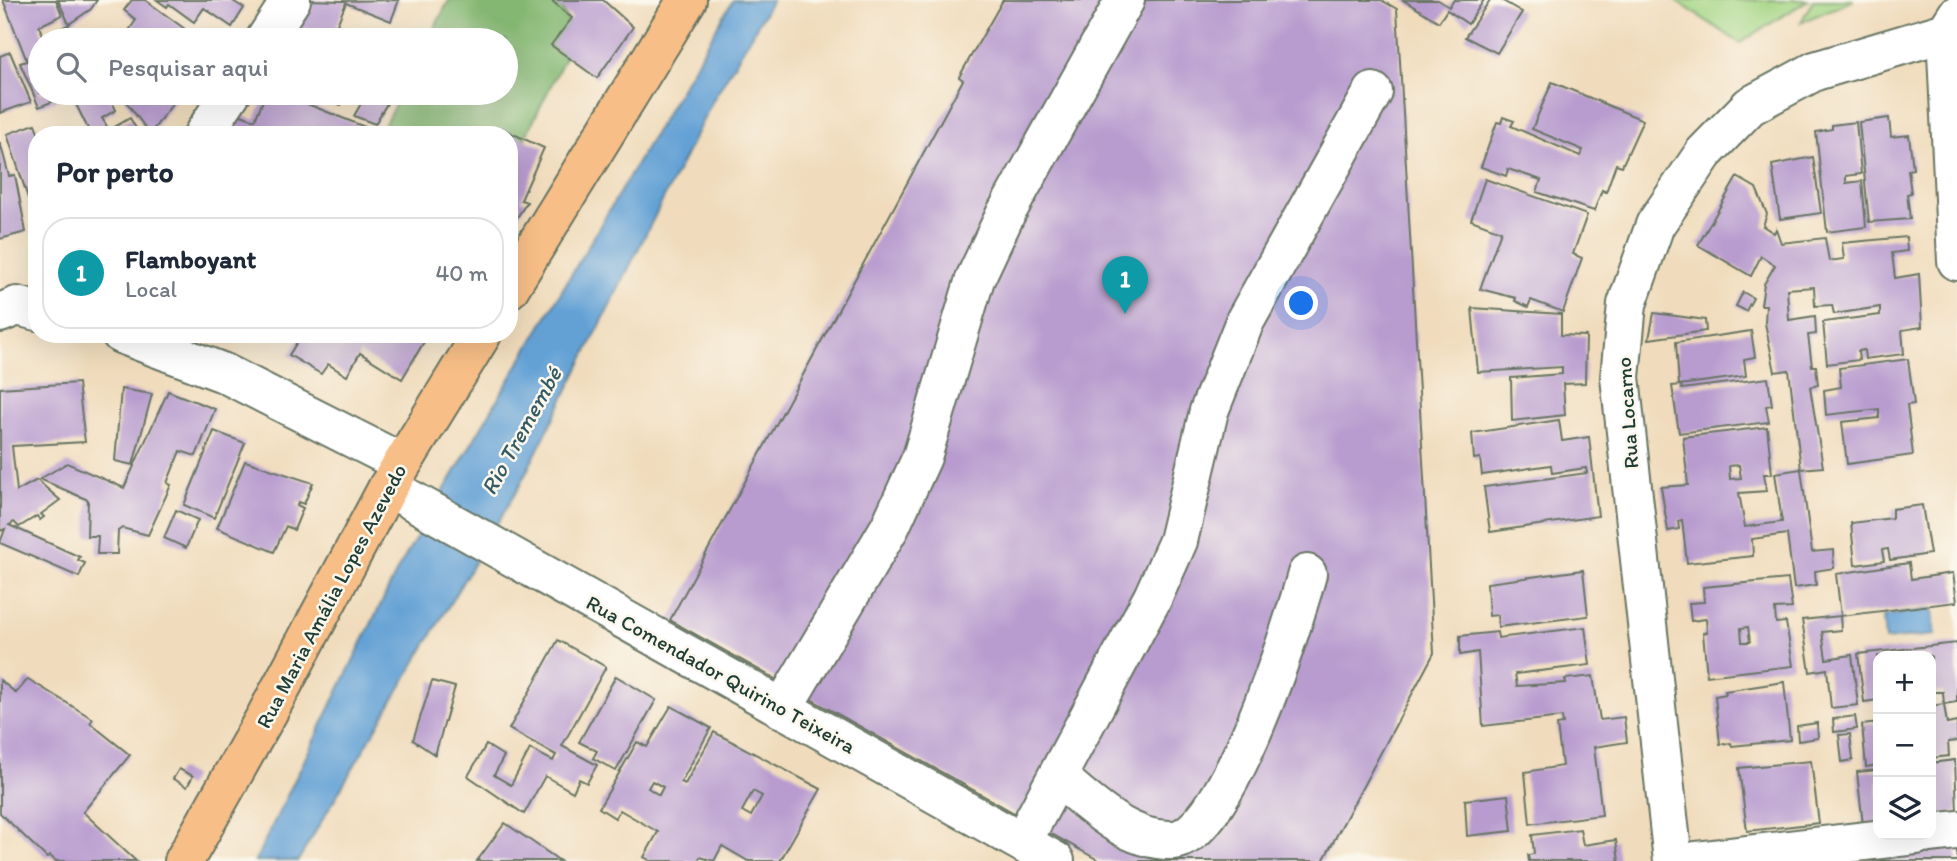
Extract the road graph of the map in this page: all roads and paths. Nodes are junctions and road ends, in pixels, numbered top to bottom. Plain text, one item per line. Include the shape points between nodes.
1 (291, 0) edge
2 (687, 0) edge
3 (1125, 0) edge
4 (1951, 23) edge
5 (273, 28) edge
6 (1373, 92) dead end
7 (223, 105) edge
8 (209, 126) edge
9 (1957, 261) edge
10 (518, 274) edge
11 (145, 343) edge
12 (476, 343) edge
13 (395, 475) junction
14 (1307, 574) dead end
15 (782, 709) junction
16 (1058, 777) junction
17 (1957, 830) edge
18 (1936, 832) edge
19 (1874, 840) edge
20 (1022, 842) junction
21 (184, 861) edge
22 (1055, 861) edge
23 (1673, 861) edge
24 (1695, 861) edge

1 - 5 street
2 - 10 main road
3 - 15 street via 1006,213 975,279 922,457 890,527
4 - 9 street
4 - 23 street, Rua Locarno via 1815,71 1750,106 1704,153 1655,225 1627,304 1620,377
6 - 16 street via 1245,321 1209,411 1178,541
7 - 8 street
11 - 13 street, Rua Comendador Quirino Teixeira via 224,373
12 - 13 main road, Rua Maria Amália Lopes Azevedo
13 - 15 street, Rua Comendador Quirino Teixeira via 443,519
13 - 21 main road, Rua Maria Amália Lopes Azevedo
14 - 16 street via 1263,710 1211,812 1195,832 1174,841 1110,821
15 - 20 street, Rua Comendador Quirino Teixeira
16 - 20 street
17 - 18 street
19 - 24 street
20 - 22 street, Rua Comendador Quirino Teixeira

